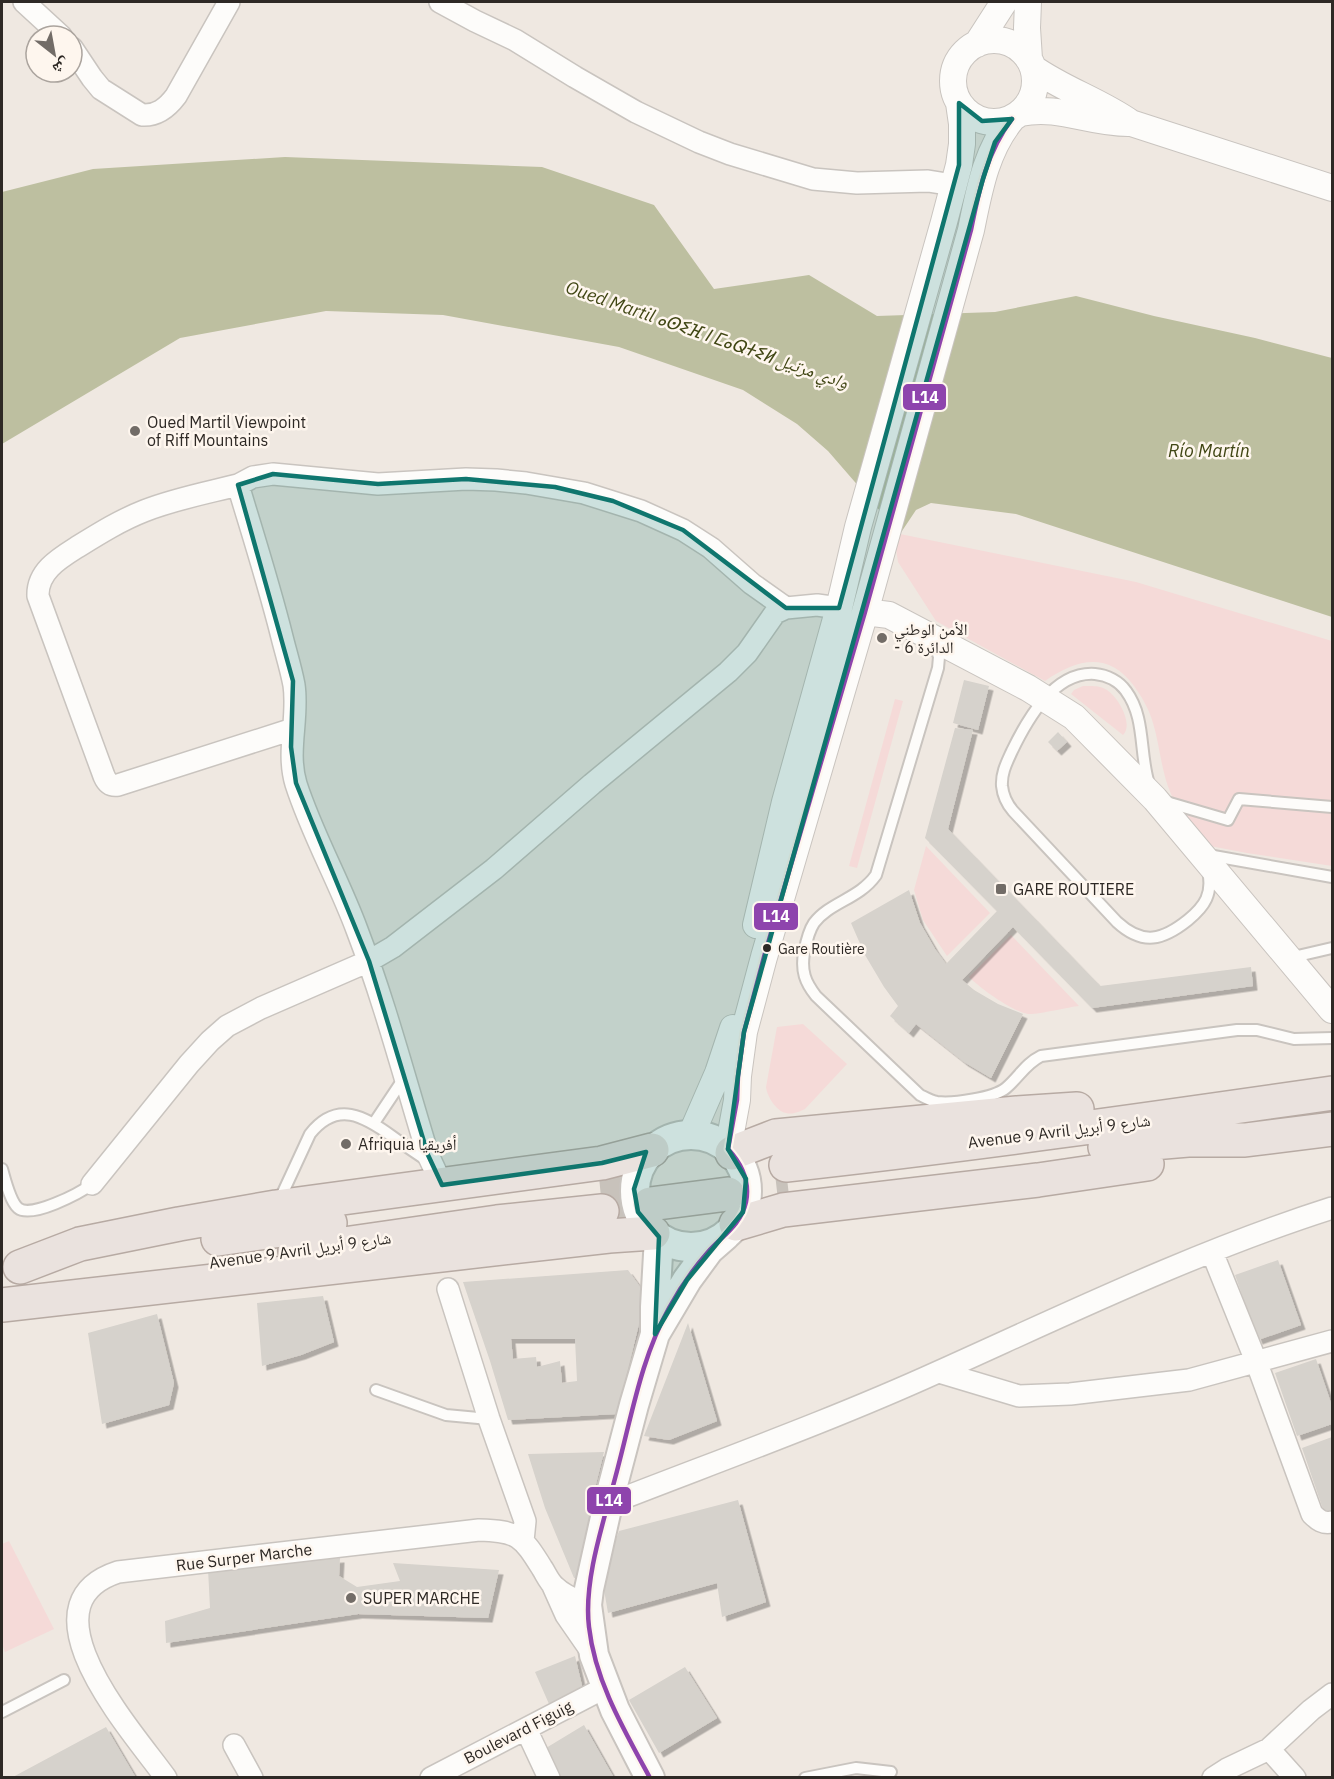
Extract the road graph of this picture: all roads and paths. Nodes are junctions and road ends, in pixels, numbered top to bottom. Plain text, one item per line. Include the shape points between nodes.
1 (24, 2) edge
2 (229, 2) edge
3 (440, 2) edge
4 (1004, 2) edge
5 (1028, 2) edge
6 (48, 24) edge
7 (977, 44) junction
8 (1031, 64) junction
9 (84, 66) edge
10 (959, 103) junction
11 (1016, 116) junction
12 (1131, 123) junction
13 (954, 185) junction
14 (1332, 188) edge
15 (238, 485) junction
16 (786, 608) junction
17 (838, 608) junction
18 (865, 612) junction
19 (928, 637) junction
20 (1044, 698) junction
21 (293, 729) junction
22 (1155, 799) junction
23 (1332, 807) edge
24 (1202, 854) junction
25 (1332, 877) edge
26 (1332, 948) edge
27 (1288, 958) junction
28 (369, 961) junction
29 (1332, 1010) edge
30 (1332, 1038) edge
31 (404, 1077) junction
32 (1332, 1093) edge
33 (1219, 1109) junction
34 (374, 1123) junction
35 (1332, 1129) edge
36 (691, 1135) junction
37 (1245, 1140) junction
38 (652, 1150) junction
39 (2, 1169) edge
40 (436, 1174) junction
41 (92, 1184) joint
42 (730, 1188) junction
43 (276, 1207) junction
44 (1332, 1209) edge
45 (653, 1214) junction
46 (1212, 1252) junction
47 (11, 1269) edge
48 (448, 1289) dead end
49 (2, 1305) edge
50 (655, 1334) junction
51 (1332, 1341) edge
52 (1256, 1361) junction
53 (939, 1372) junction
54 (376, 1389) dead end
55 (489, 1419) junction
56 (608, 1504) junction
57 (1332, 1522) edge
58 (523, 1540) junction
59 (552, 1586) junction
60 (587, 1605) junction
61 (594, 1655) junction
62 (64, 1680) dead end
63 (606, 1687) junction
64 (1332, 1694) edge
65 (2, 1712) edge
66 (526, 1729) junction
67 (234, 1745) dead end
68 (1269, 1749) junction
69 (891, 1772) dead end
70 (1288, 1774) edge
71 (166, 1778) edge
72 (252, 1778) edge
73 (431, 1778) edge
74 (549, 1778) edge
75 (650, 1778) edge
76 (805, 1778) edge
77 (1213, 1778) edge

1 - 6 street
2 - 9 street via 176,96 158,112 148,116 135,112 100,89
3 - 13 street via 515,40 636,112 730,154 813,179
4 - 7 street
5 - 8 street
7 - 8 street via 1006,42 1023,52
7 - 10 street via 956,65 953,85
8 - 11 street via 1035,88 1027,106
8 - 12 street via 1061,86 1111,109
10 - 11 street via 982,121 1002,122
10 - 13 street via 962,144
11 - 12 street via 1045,110
11 - 18 street via 1003,130 990,155
12 - 14 street
13 - 17 street
15 - 16 street via 273,474 378,484 466,479 526,483 584,494 641,511 690,534
15 - 21 street via 293,681
15 - 21 street via 144,511 108,528 48,568 39,580 38,596 109,784 118,785
16 - 17 street
16 - 28 street via 775,613 747,653 718,681 494,869
17 - 36 street via 785,802 736,1020
18 - 19 street via 888,615
18 - 42 street via 744,1032
19 - 20 street
19 - 30 lane via 937,647 938,668 881,864 869,885 825,913 806,939 802,964 808,986 816,996 920,1095 940,1102 995,1094 1005,1089 1030,1061 1041,1056 1237,1030 1257,1030 1294,1039
20 - 22 street via 1074,717
20 - 22 lane via 1074,677 1088,673 1102,674 1125,689 1139,719 1145,769
20 - 24 lane via 1024,726 1006,765 1002,780 1006,800 1117,922 1136,935 1152,938 1167,935 1191,918 1204,904 1209,890 1209,874
21 - 28 street via 292,766 296,783
22 - 23 lane via 1228,820 1239,799
22 - 24 street
24 - 25 lane
24 - 27 street
26 - 27 lane
27 - 29 street
28 - 31 street
28 - 41 street via 227,1026 189,1064
31 - 34 lane
31 - 40 street
32 - 33 highway, Avenue 9 Avril شارع 9 أبريل
33 - 37 highway, Avenue 9 Avril شارع 9 أبريل via 868,1156 787,1176 1188,1140
33 - 42 highway via 1100,1108 1017,1113 776,1136
34 - 40 lane
34 - 43 lane via 351,1114 331,1117 317,1125
35 - 37 highway, Avenue 9 Avril شارع 9 أبريل
36 - 38 main road via 677,1136
36 - 42 main road via 717,1141
37 - 42 highway via 1158,1162 783,1210
38 - 40 highway via 602,1163
38 - 45 main road via 640,1166 634,1189 644,1222
39 - 41 lane via 13,1202 22,1210 56,1203
40 - 43 highway
42 - 45 highway
42 - 45 main road via 694,1247 675,1245
42 - 50 main road via 710,1250
43 - 47 highway via 80,1244
44 - 46 street
45 - 49 highway via 609,1236
45 - 50 main road
46 - 52 street
46 - 53 street
47 - 49 highway, Avenue 9 Avril شارع 9 أبريل via 432,1207 601,1199 476,1225 66,1285
48 - 55 street
50 - 56 main road
51 - 52 street
52 - 53 street via 1189,1380 1018,1396
52 - 57 street via 1312,1514 1324,1523
53 - 56 street
54 - 55 lane via 446,1415
55 - 58 street via 525,1521
56 - 60 main road
58 - 59 street
58 - 71 street, Rue Surper Marche via 502,1530 479,1530 129,1570 105,1576 86,1593 80,1605 78,1632 83,1649 106,1697
59 - 60 street
59 - 61 street via 566,1615
60 - 61 main road
61 - 63 main road
62 - 65 lane
63 - 66 street, Boulevard Figuig
63 - 75 main road
64 - 68 street
66 - 73 street, Boulevard Figuig
66 - 74 street
67 - 72 street
68 - 70 street
68 - 77 street
69 - 76 lane via 856,1768

